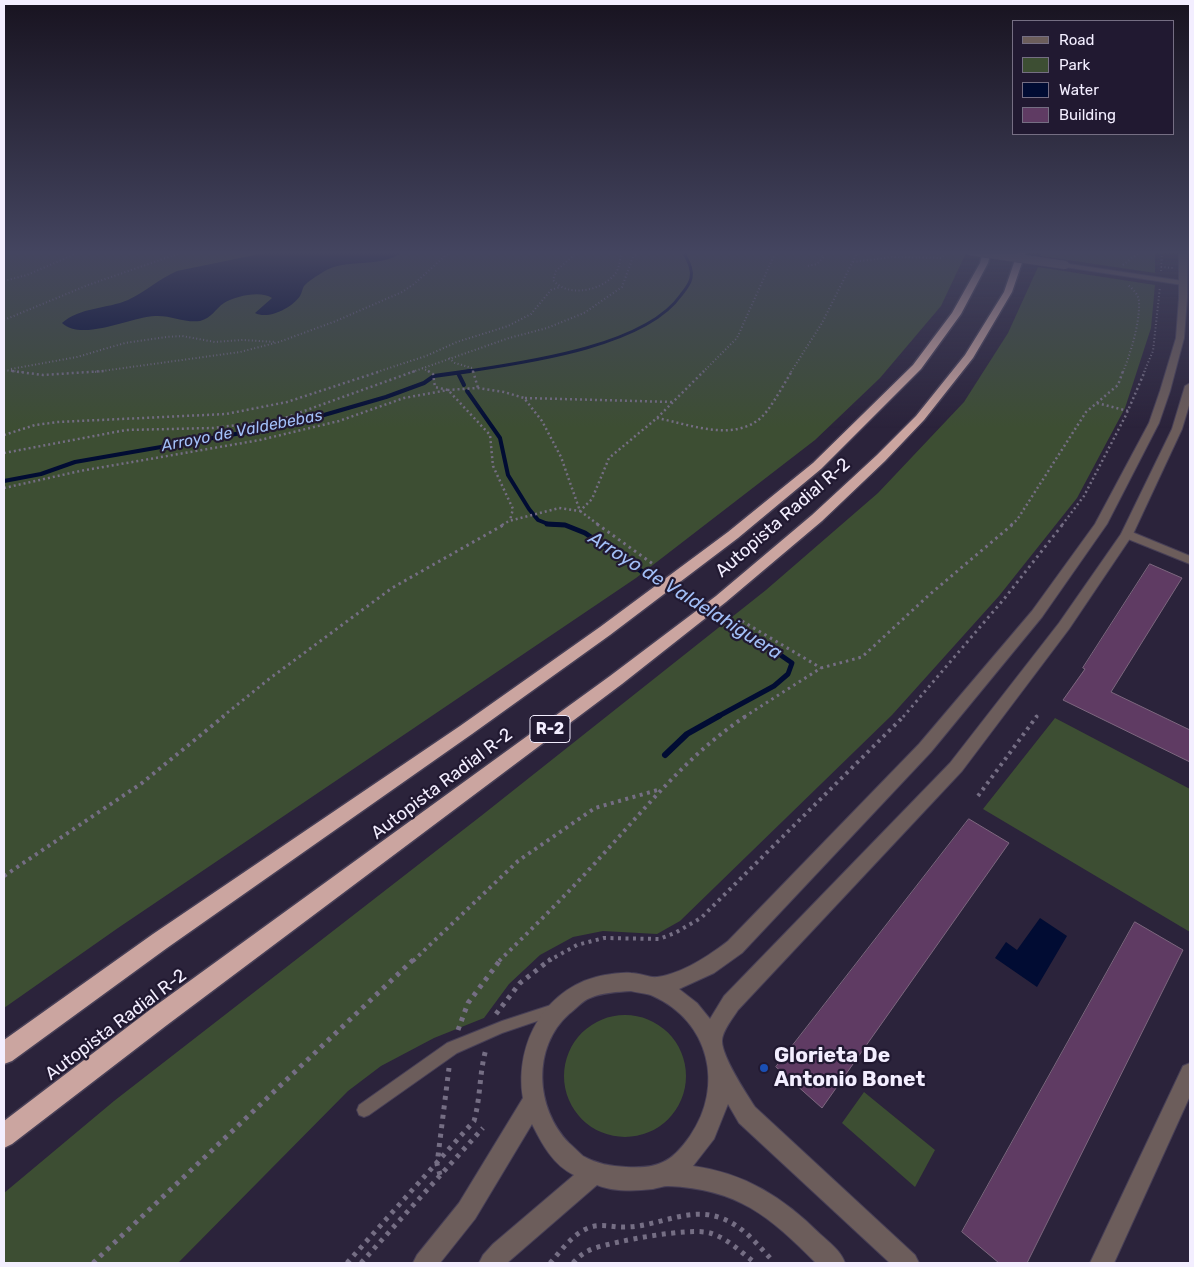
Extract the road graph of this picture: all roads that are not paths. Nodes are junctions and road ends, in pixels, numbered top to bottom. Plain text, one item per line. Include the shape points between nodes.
1 (958, 310) edge
2 (997, 310) edge
3 (1182, 310) edge
4 (1190, 386) edge
5 (1127, 534) junction
6 (1190, 560) edge
7 (656, 987) junction
8 (559, 1009) junction
9 (712, 1040) junction
10 (4, 1053) edge
11 (719, 1061) junction
12 (1190, 1073) edge
13 (533, 1102) junction
14 (364, 1110) dead end
15 (4, 1136) edge
16 (592, 1174) junction
17 (664, 1174) junction
18 (425, 1263) edge
19 (491, 1263) edge
20 (833, 1263) edge
21 (907, 1263) edge
22 (1102, 1263) edge

1 - 10 highway, Autopista Radial R-2 / R-2 via 917,367 816,466 734,535 505,703
2 - 15 highway, Autopista Radial R-2 / R-2 via 969,356 920,418 816,518 722,600
3 - 7 street via 1180,338 1154,422 1101,524 1037,614 925,748 735,947 714,964
4 - 5 street via 1177,429
5 - 6 street
5 - 9 street via 1064,626 956,766 731,1003
7 - 8 street via 631,982 604,984 580,993
7 - 9 street via 679,999 698,1017
8 - 13 street via 543,1031 534,1053 530,1077
8 - 14 lane via 452,1048
9 - 11 street
11 - 17 street via 719,1092 712,1122 694,1152
11 - 21 street via 731,1090 747,1115
12 - 22 street
13 - 16 street via 544,1132 565,1156
13 - 18 street via 467,1211
16 - 17 street via 623,1181
16 - 19 street
17 - 20 street via 722,1183 752,1194 782,1215

